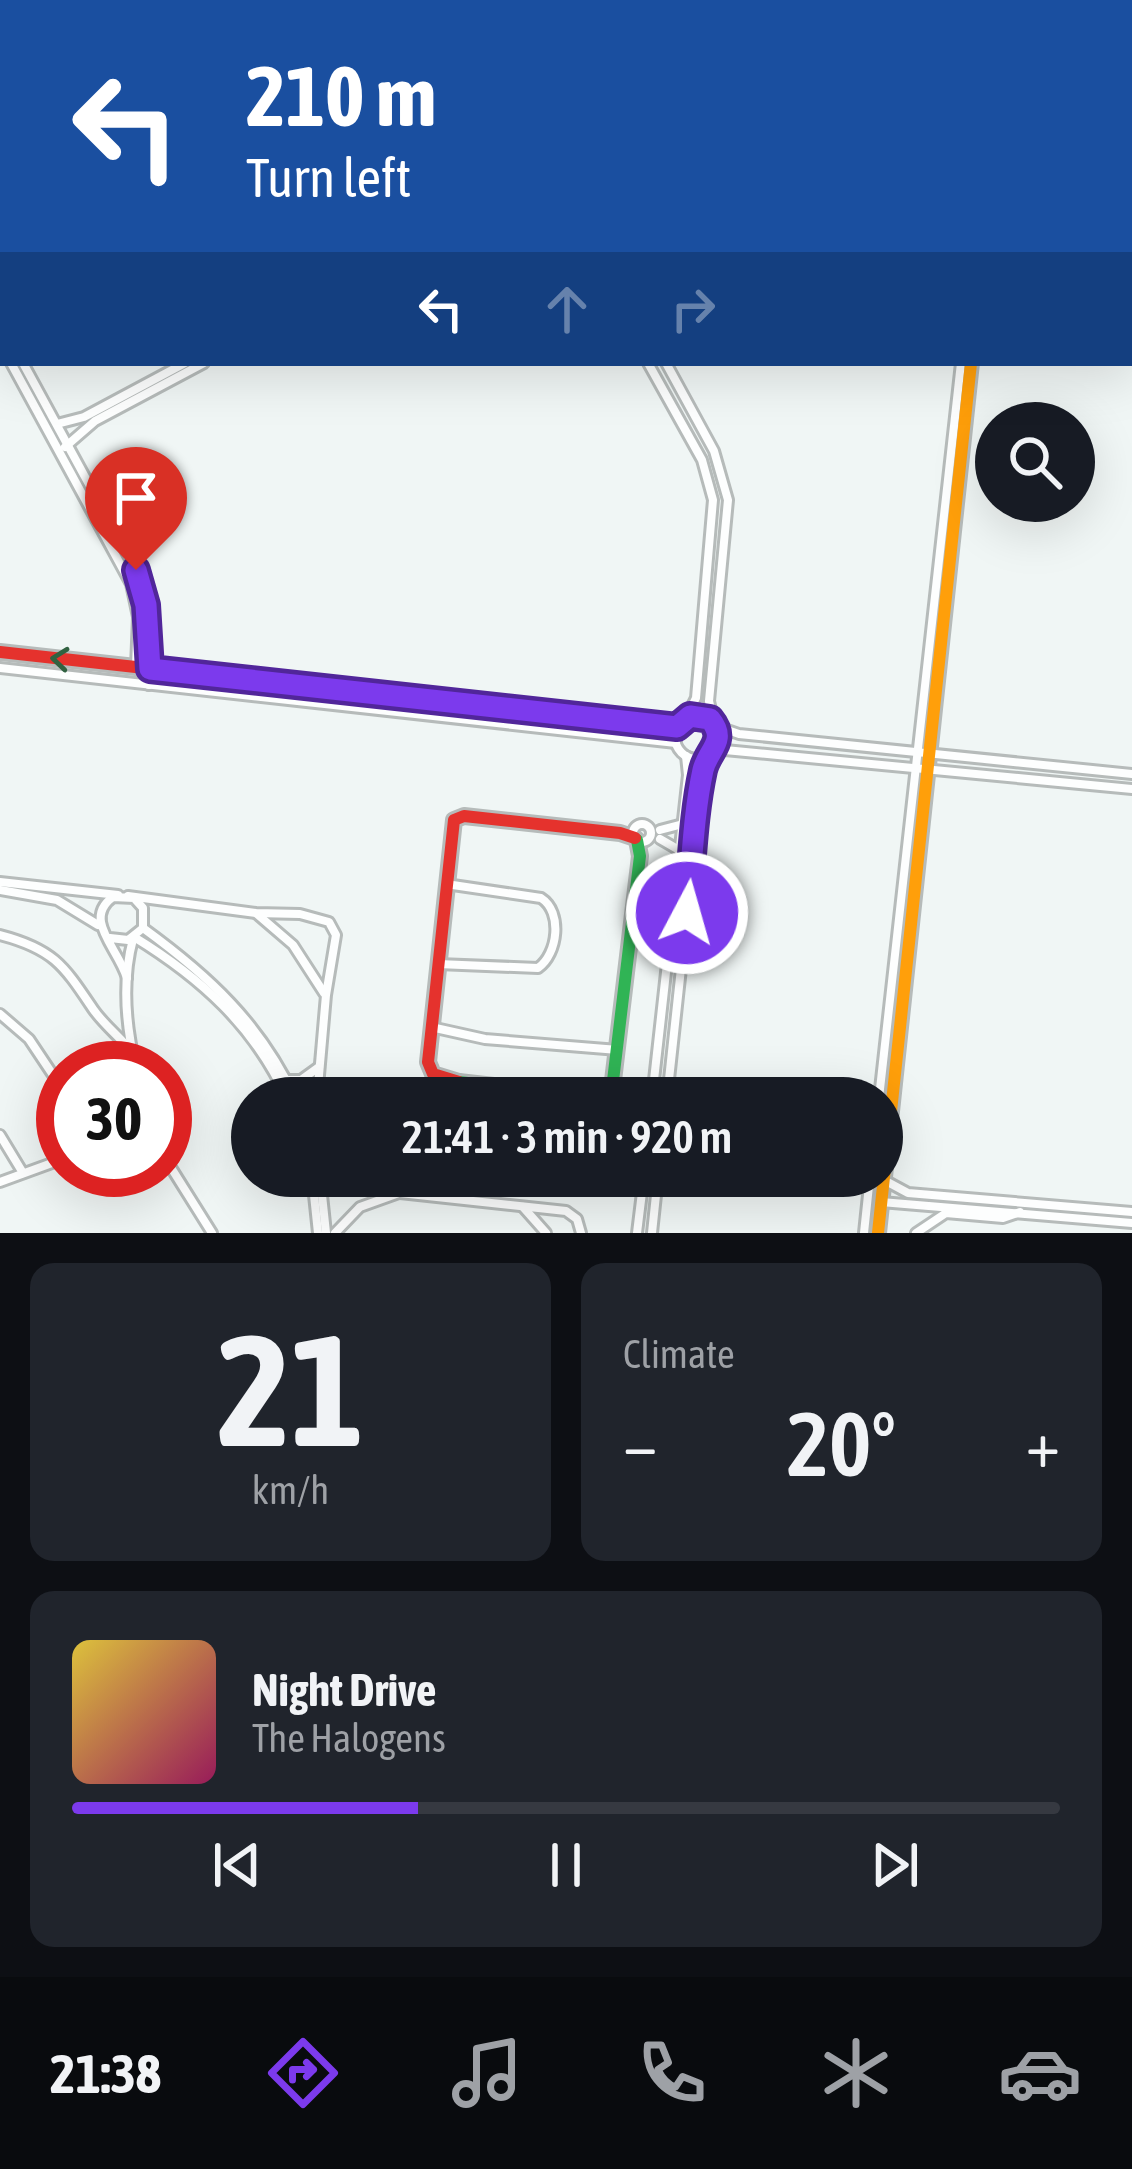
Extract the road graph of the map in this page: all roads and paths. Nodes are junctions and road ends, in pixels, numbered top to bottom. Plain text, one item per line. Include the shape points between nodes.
1 (13, 366) edge
2 (24, 366) edge
3 (179, 366) edge
4 (198, 366) edge
5 (650, 366) edge
6 (668, 366) edge
7 (961, 366) edge
8 (971, 366) edge
9 (52, 426) junction
10 (63, 448) junction
11 (0, 652) edge
12 (0, 668) edge
13 (143, 668) junction
14 (149, 685) junction
15 (681, 723) junction
16 (715, 724) junction
17 (676, 743) junction
18 (923, 752) junction
19 (711, 754) junction
20 (686, 756) junction
21 (920, 771) junction
22 (1132, 774) edge
23 (1132, 789) edge
24 (683, 824) junction
25 (646, 835) junction
26 (680, 850) junction
27 (446, 884) junction
28 (0, 886) edge
29 (123, 895) junction
30 (167, 901) junction
31 (256, 913) junction
32 (145, 915) junction
33 (100, 927) junction
34 (142, 928) junction
35 (0, 935) edge
36 (110, 938) junction
37 (134, 938) junction
38 (438, 964) junction
39 (190, 968) junction
40 (127, 978) junction
41 (326, 995) junction
42 (128, 1012) junction
43 (0, 1014) edge
44 (104, 1021) junction
45 (431, 1027) junction
46 (122, 1041) edge
47 (131, 1041) edge
48 (36, 1050) edge
49 (619, 1050) junction
50 (320, 1066) junction
51 (277, 1077) edge
52 (286, 1077) edge
53 (308, 1077) edge
54 (319, 1077) edge
55 (654, 1077) edge
56 (669, 1077) edge
57 (882, 1077) edge
58 (887, 1077) edge
59 (0, 1135) edge
60 (36, 1168) edge
61 (22, 1173) junction
62 (0, 1182) edge
63 (903, 1191) edge
64 (189, 1197) edge
65 (318, 1197) edge
66 (389, 1197) edge
67 (438, 1197) edge
68 (641, 1197) edge
69 (656, 1197) edge
70 (872, 1197) edge
71 (880, 1197) edge
72 (881, 1202) junction
73 (522, 1206) junction
74 (1022, 1211) junction
75 (1132, 1212) edge
76 (1132, 1222) edge
77 (927, 1230) edge
78 (212, 1233) edge
79 (321, 1233) edge
80 (335, 1233) edge
81 (546, 1233) edge
82 (581, 1233) edge
83 (637, 1233) edge
84 (652, 1233) edge
85 (864, 1233) edge
86 (878, 1233) edge
87 (916, 1233) edge

1 - 9 street
2 - 9 street
3 - 9 street
4 - 10 street via 94,422
5 - 15 street via 702,460 713,500 696,698
6 - 16 street via 714,451 728,500 709,701
7 - 18 street
8 - 18 street
9 - 10 street
10 - 13 street via 140,578
13 -> 11 street
12 - 14 street
13 - 14 street
13 - 15 street
14 - 17 street
15 - 16 street via 701,715
15 - 17 street
16 - 18 street via 740,734
16 - 19 street
17 - 20 street
18 - 21 street
18 - 22 street
19 - 20 street
19 - 21 street
19 - 56 street via 702,774
20 - 24 street
21 - 23 street
21 - 57 street
21 - 58 street
24 - 25 street
24 - 26 street
25 - 26 street
25 - 27 street via 461,816 453,823
25 - 49 street
26 - 55 street
27 - 38 street
27 - 38 street via 542,898 555,918 550,956 538,968
28 - 29 street
28 - 33 street via 57,900
29 - 30 street
29 - 32 street
29 - 33 street via 100,909
30 - 31 street
30 - 32 street
31 - 41 street via 293,945
31 - 41 street via 300,914 333,927
32 - 34 street
33 - 36 street
34 - 37 street
34 - 39 street
35 - 44 street via 57,960
36 - 37 street
36 - 40 street
37 - 39 street
37 - 40 street
38 - 45 street
39 - 51 street
39 - 52 street via 249,1020
40 - 42 street
41 - 50 street
42 - 44 street
42 - 47 street
43 - 48 street
44 - 46 street
45 - 49 street
45 - 49 street via 429,1066 446,1081 598,1097 614,1085
50 - 53 street
50 - 54 street
59 - 61 street
60 - 61 street
61 - 62 street
63 - 75 street
64 - 78 street
65 - 79 street
66 - 80 street via 360,1207
67 - 73 street
68 - 83 street
69 - 84 street
70 - 85 street
71 - 72 street
72 - 74 street
72 - 86 street
73 - 81 street
73 - 82 street via 566,1210
74 - 76 street
74 - 77 street via 1003,1218 950,1213
77 - 87 street

